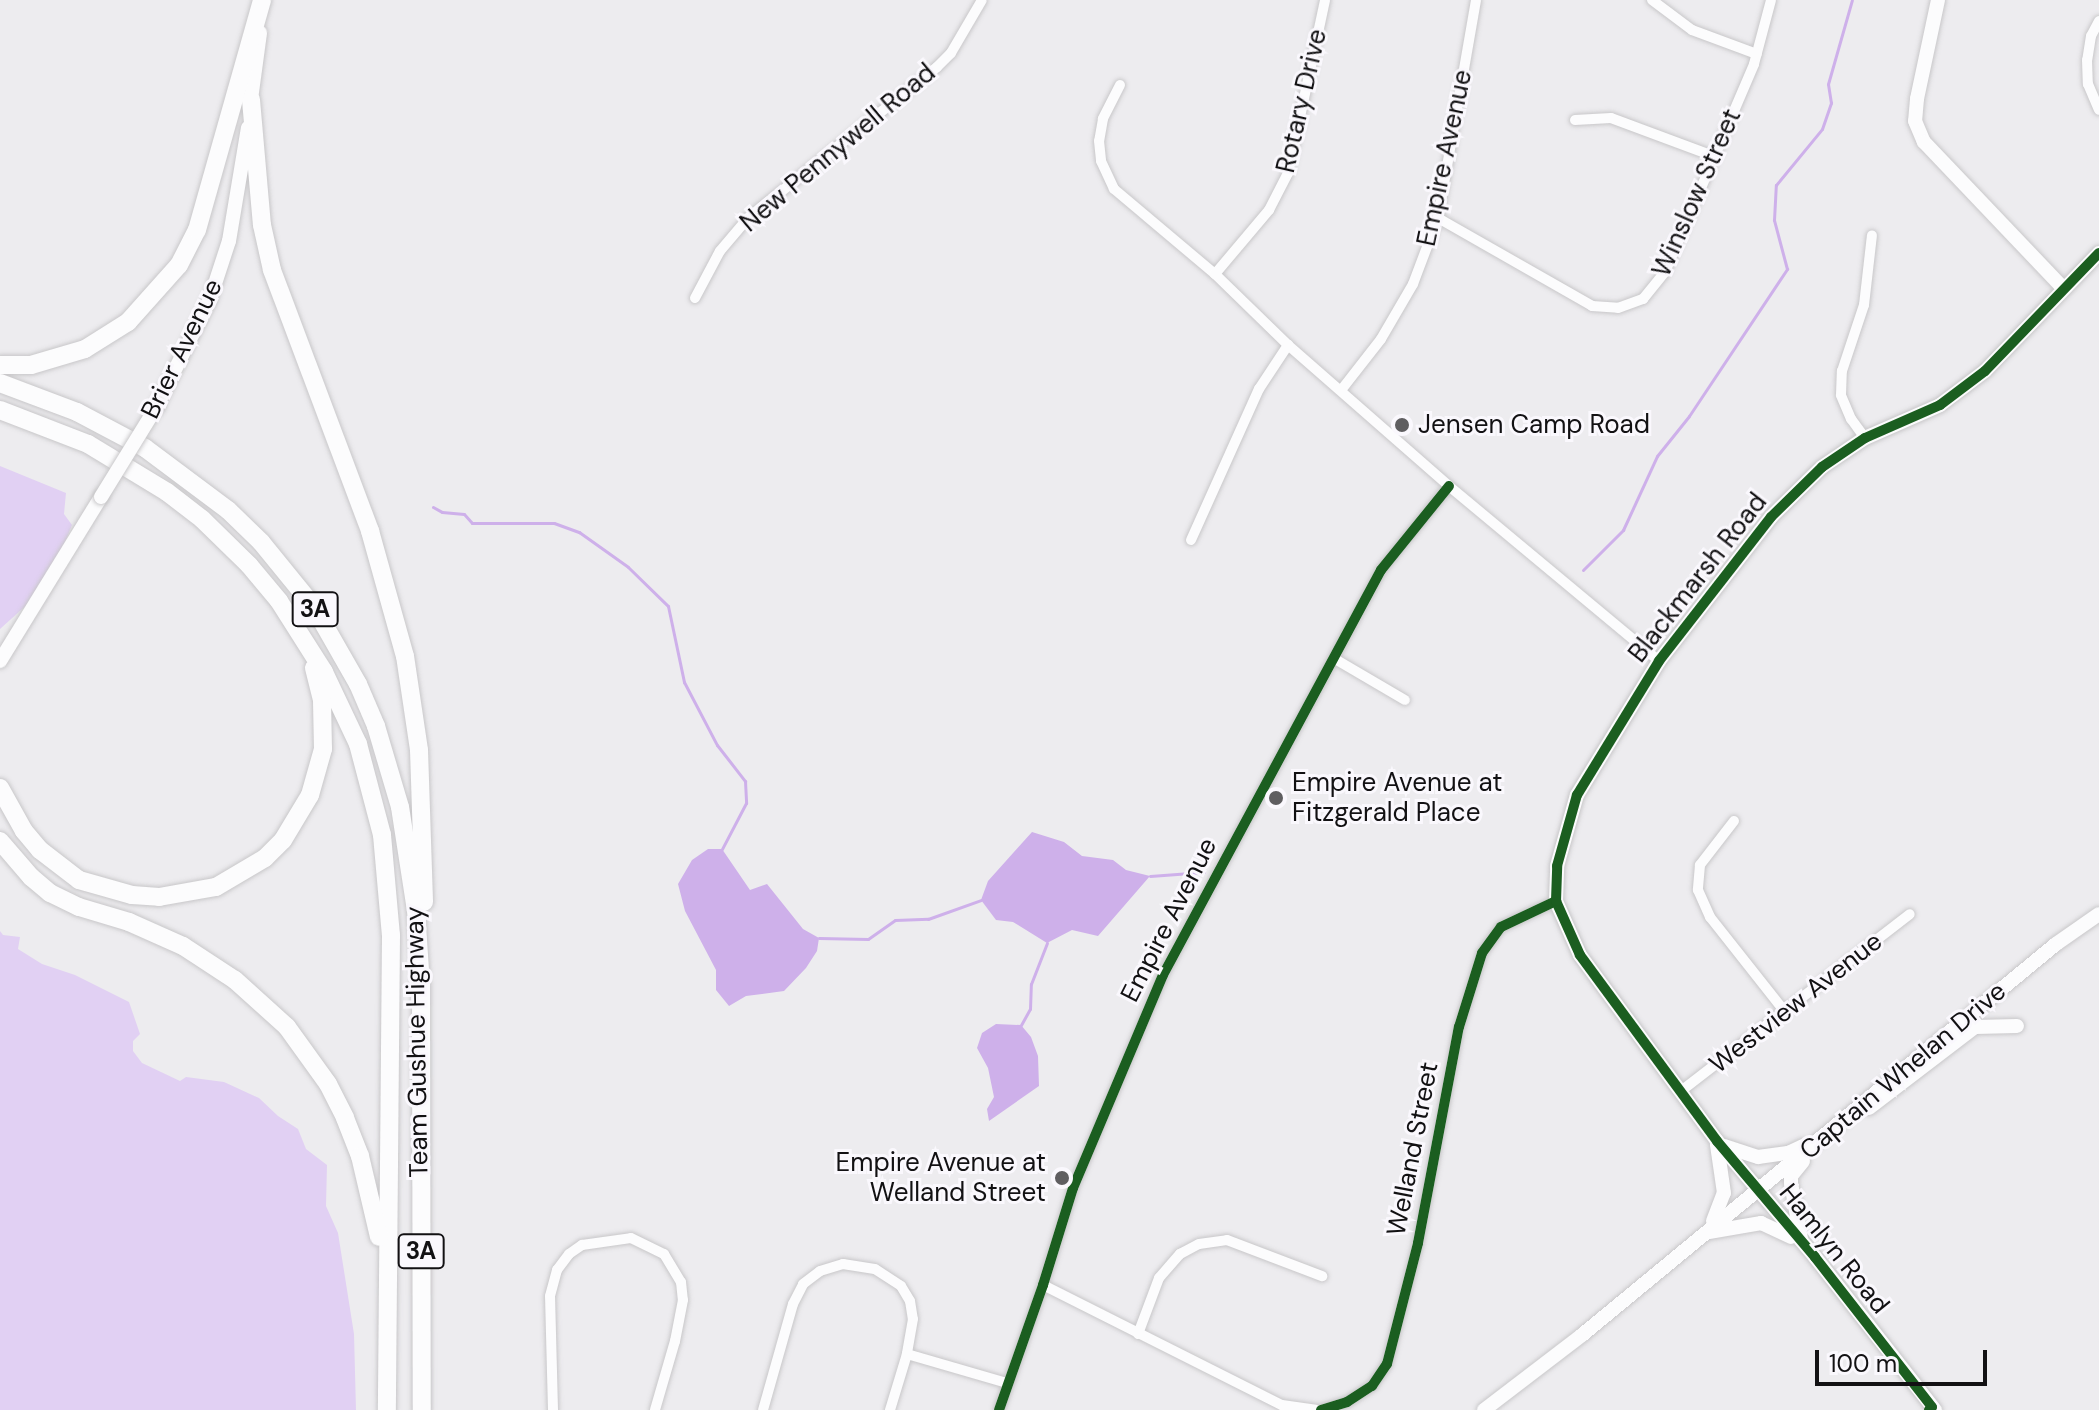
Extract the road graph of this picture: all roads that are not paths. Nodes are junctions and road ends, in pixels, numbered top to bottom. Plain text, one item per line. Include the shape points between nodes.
1 (263, 0) edge
2 (982, 0) edge
3 (1325, 0) edge
4 (1476, 0) edge
5 (1652, 0) edge
6 (1771, 0) edge
7 (1938, 0) edge
8 (2099, 21) edge
9 (1757, 54) junction
10 (1120, 85) dead end
11 (251, 100) junction
12 (2099, 110) edge
13 (1575, 120) dead end
14 (1713, 156) junction
15 (1438, 218) junction
16 (1872, 235) dead end
17 (2099, 253) edge
18 (1215, 274) junction
19 (2063, 288) junction
20 (695, 298) dead end
21 (1288, 345) junction
22 (0, 365) edge
23 (0, 383) edge
24 (1342, 389) junction
25 (0, 410) edge
26 (1865, 438) junction
27 (1449, 486) junction
28 (1191, 540) dead end
29 (303, 639) junction
30 (1335, 659) junction
31 (0, 661) edge
32 (1659, 661) junction
33 (1405, 700) dead end
34 (0, 788) edge
35 (1734, 821) dead end
36 (0, 841) edge
37 (1556, 901) junction
38 (1910, 914) dead end
39 (2099, 914) edge
40 (421, 985) junction
41 (1785, 1012) junction
42 (2017, 1026) dead end
43 (1681, 1091) junction
44 (1857, 1108) junction
45 (1824, 1136) junction
46 (1717, 1141) junction
47 (1758, 1191) junction
48 (1703, 1233) junction
49 (1802, 1244) junction
50 (1322, 1276) dead end
51 (1043, 1285) junction
52 (387, 1287) junction
53 (1138, 1334) junction
54 (907, 1354) junction
55 (1007, 1383) junction
56 (1932, 1409) edge
57 (387, 1410) edge
58 (422, 1410) edge
59 (553, 1410) edge
60 (655, 1410) edge
61 (763, 1410) edge
62 (890, 1410) edge
63 (999, 1410) edge
64 (1318, 1410) edge
65 (1484, 1410) edge

1 - 11 main road, Brier Avenue
1 - 22 highway via 197,230 179,265 128,322 85,349 31,365
2 - 20 street, New Pennywell Road via 937,67 748,218 720,251
3 - 18 street, Rotary Drive via 1288,173 1269,210
4 - 15 street, Empire Avenue
5 - 9 street via 1692,30
6 - 9 street, Winslow Street
7 - 19 main road via 1917,99 1915,121 1924,142
8 - 12 street via 2088,48 2087,71
9 - 14 street, Winslow Street
10 - 18 street via 1099,141 1106,176 1128,203
11 - 31 main road, Brier Avenue, bridge via 240,190 210,299 157,406
11 - 40 highway via 262,225 272,270 370,531 413,700 424,824
13 - 14 street via 1611,118
14 - 15 street, Winslow Street via 1661,279 1643,299 1618,308 1586,303
15 - 24 street, Empire Avenue via 1413,284 1381,339
16 - 26 street via 1864,305 1842,371 1841,395
17 - 19 main road, Blackmarsh Road
18 - 21 street
19 - 26 main road, Blackmarsh Road via 1985,371 1940,405
21 - 24 street
21 - 28 street via 1259,389
23 - 40 highway, Team Gushue Highway / 3A via 89,418 186,475 261,542 314,607 358,684 389,763 408,853
24 - 27 street
25 - 29 highway, Team Gushue Highway / 3A via 88,444 167,492 249,565
26 - 32 main road, Blackmarsh Road via 1822,467 1771,517
27 - 30 street, Empire Avenue via 1381,570
27 - 32 street
29 - 34 highway via 322,700 318,772 283,840 230,880 188,895 159,897 79,880 40,850
29 - 52 highway, Team Gushue Highway / 3A via 358,744 384,847 391,935
30 - 33 street
30 - 51 street, Empire Avenue via 1163,975 1073,1188
32 - 37 main road, Blackmarsh Road via 1577,795 1557,866
35 - 41 street via 1700,865 1698,890 1710,917
36 - 52 highway via 50,893 183,946 235,980 287,1027 328,1084 360,1156
37 - 43 main road, Blackmarsh Road via 1580,955
37 - 64 street, Welland Street via 1501,927 1482,953 1459,1027 1418,1243 1387,1364 1372,1386 1347,1402
38 - 41 street, Westview Avenue
39 - 44 main road, Captain Whelan Drive
40 - 58 highway, Team Gushue Highway / 3A
41 - 43 street, Westview Avenue
42 - 44 main road via 1975,1027 1871,1108
43 - 46 main road, Blackmarsh Road
44 - 45 main road, Captain Whelan Drive
45 - 46 main road via 1788,1153 1758,1157
45 - 47 main road, Captain Whelan Drive
45 - 49 main road via 1791,1176
46 - 47 main road, Blackmarsh Road
46 - 48 main road via 1723,1200
47 - 48 main road, Captain Whelan Drive
47 - 49 main road, Hamlyn Road
48 - 49 main road via 1761,1223
48 - 65 main road, Captain Whelan Drive
49 - 56 main road, Hamlyn Road
50 - 53 street via 1227,1240 1199,1244 1180,1254 1159,1278
51 - 53 street, Welland Street
51 - 55 street, Empire Avenue
52 - 57 highway, Team Gushue Highway / 3A
53 - 64 street, Welland Street via 1282,1405
54 - 55 street
54 - 61 street via 913,1319 901,1286 859,1265 820,1271 803,1284 793,1304
54 - 62 street
55 - 63 street, Empire Avenue
59 - 60 street via 550,1296 557,1270 582,1245 631,1238 664,1254 681,1282 675,1341

